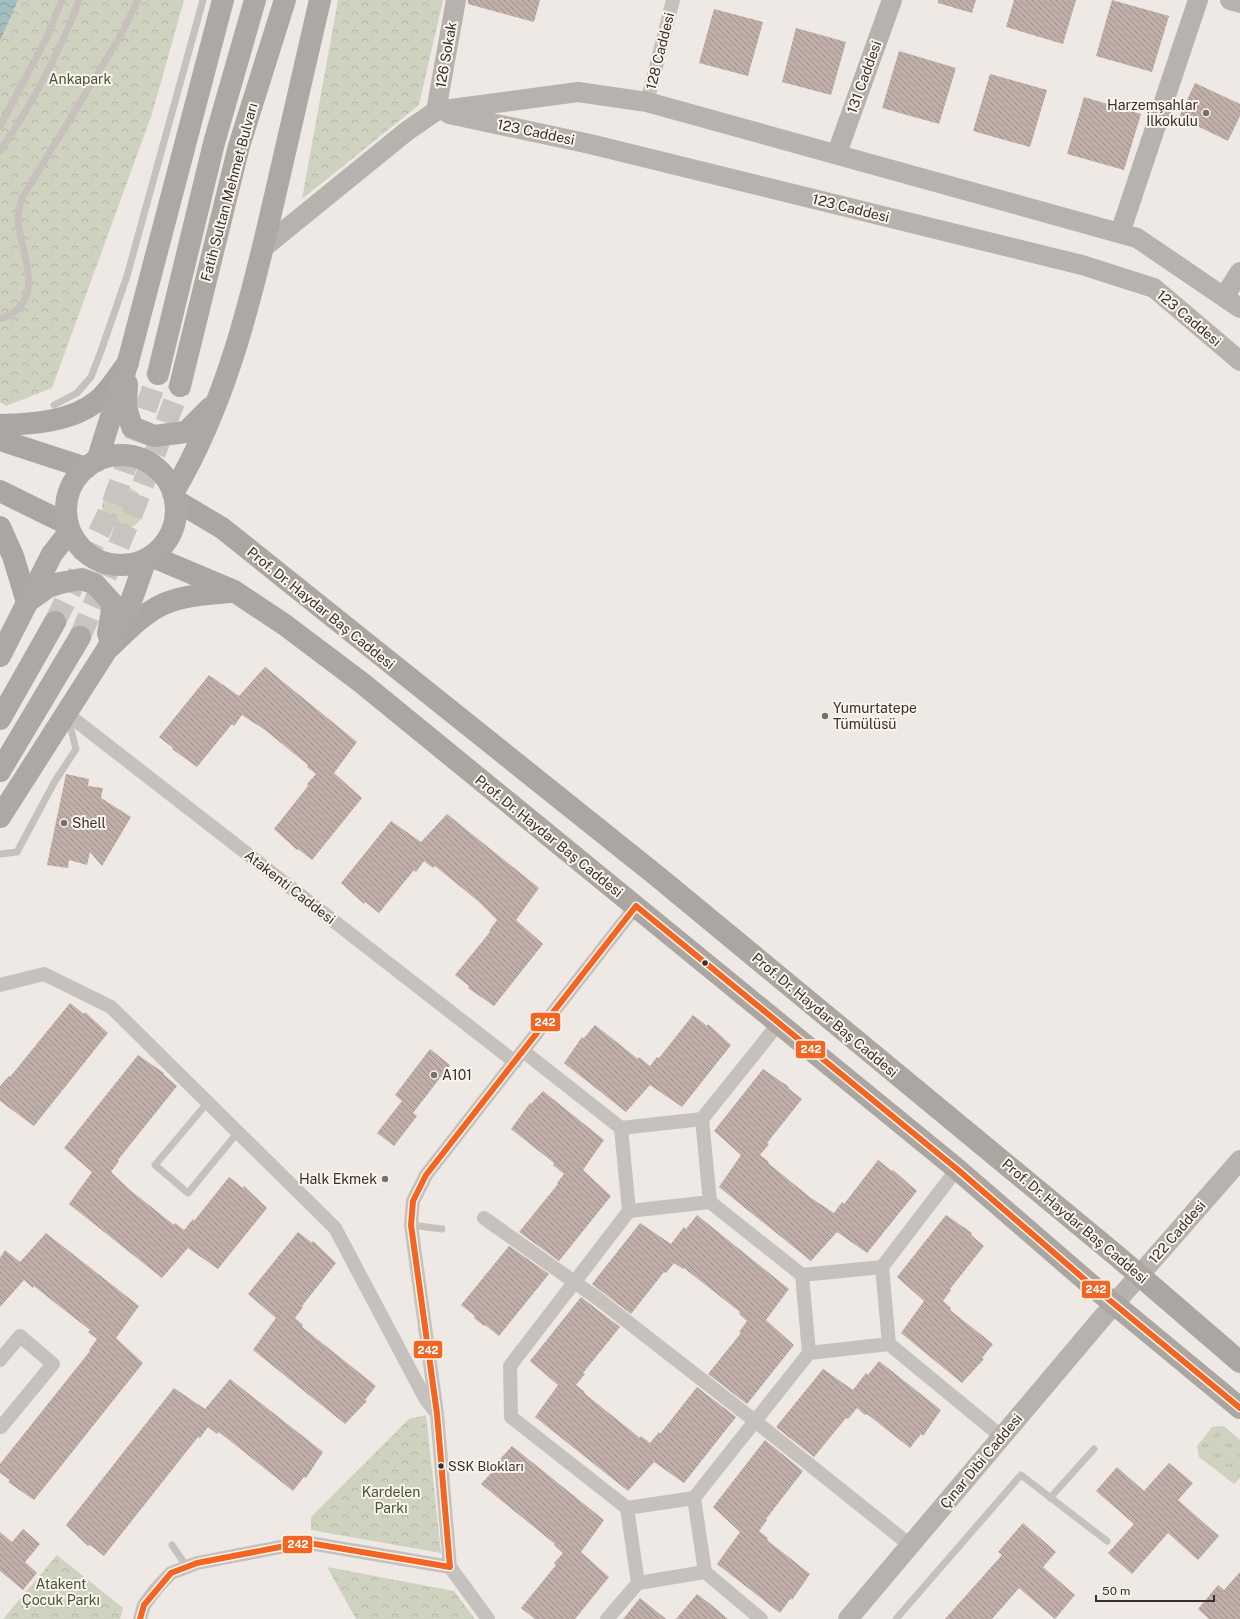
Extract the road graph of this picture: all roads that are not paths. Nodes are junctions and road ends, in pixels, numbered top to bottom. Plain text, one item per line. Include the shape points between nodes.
1 (62, 0) edge
2 (79, 0) edge
3 (138, 0) edge
4 (203, 0) edge
5 (223, 0) edge
6 (255, 0) edge
7 (285, 0) edge
8 (320, 0) edge
9 (456, 0) edge
10 (673, 0) edge
11 (892, 0) edge
12 (1198, 0) edge
13 (1230, 0) edge
14 (1240, 4) edge
15 (647, 102) junction
16 (436, 111) junction
17 (0, 126) edge
18 (0, 151) edge
19 (837, 153) junction
20 (1120, 233) junction
21 (263, 248) junction
22 (1240, 272) edge
23 (1232, 302) edge
24 (0, 319) edge
25 (1240, 361) edge
26 (128, 362) junction
27 (158, 374) tunnel mouth
28 (180, 386) tunnel mouth
29 (218, 400) junction
30 (54, 405) dead end
31 (0, 425) edge
32 (0, 440) edge
33 (91, 464) junction
34 (0, 491) edge
35 (174, 497) junction
36 (0, 527) edge
37 (69, 527) junction
38 (148, 558) junction
39 (234, 591) junction
40 (27, 602) junction
41 (55, 622) tunnel mouth
42 (80, 637) tunnel mouth
43 (106, 651) junction
44 (0, 656) edge
45 (66, 713) junction
46 (0, 719) edge
47 (0, 771) edge
48 (0, 817) edge
49 (0, 854) edge
50 (636, 906) junction
51 (0, 985) edge
52 (779, 1023) junction
53 (519, 1056) junction
54 (208, 1102) junction
55 (702, 1119) junction
56 (621, 1128) junction
57 (238, 1132) junction
58 (1240, 1160) edge
59 (957, 1169) junction
60 (710, 1202) junction
61 (629, 1210) junction
62 (484, 1218) dead end
63 (411, 1225) junction
64 (442, 1229) dead end
65 (882, 1267) junction
66 (802, 1275) junction
67 (1139, 1275) junction
68 (576, 1283) junction
69 (1114, 1304) junction
70 (889, 1344) junction
71 (809, 1352) junction
72 (0, 1360) edge
73 (1240, 1362) edge
74 (1240, 1408) edge
75 (437, 1414) junction
76 (755, 1421) junction
77 (0, 1426) edge
78 (1002, 1436) junction
79 (1094, 1448) dead end
80 (694, 1498) junction
81 (1050, 1498) junction
82 (627, 1508) junction
83 (1107, 1541) dead end
84 (910, 1544) junction
85 (172, 1545) dead end
86 (187, 1567) junction
87 (450, 1567) junction
88 (705, 1572) junction
89 (638, 1583) junction
90 (140, 1619) edge
91 (488, 1619) edge
92 (607, 1619) edge
93 (761, 1619) edge
94 (848, 1619) edge
95 (896, 1619) edge

1 - 17 lane via 46,39
2 - 18 lane via 71,22 38,87
3 - 24 lane via 121,35 22,198 18,222 28,266 26,300 16,312
4 - 30 lane via 127,276 102,351 92,377 77,393
5 - 26 highway
6 - 27 highway, Fatih Sultan Mehmet Bulvarı via 214,143
7 - 28 highway, Fatih Sultan Mehmet Bulvarı via 239,146
8 - 21 highway
9 - 16 main road, 126 Sokak
10 - 15 street, 128 Caddesi
11 - 19 main road, 131 Caddesi
12 - 20 main road
13 - 14 main road
15 - 16 main road, 123 Caddesi via 578,92
15 - 19 main road, 123 Caddesi
16 - 21 main road, 123 Caddesi via 407,131
16 - 25 main road, 123 Caddesi via 590,144 1082,265 1154,288
19 - 20 main road, 123 Caddesi
20 - 23 main road, 123 Caddesi via 1137,238
21 - 29 highway
22 - 23 main road
26 - 29 highway via 126,407 132,427 154,436 186,432
26 - 31 main road via 97,401 76,414 52,420
26 - 33 highway
29 - 35 highway
32 - 33 main road
33 - 35 highway via 113,456 130,456 146,461 160,471 170,484
33 - 37 highway via 71,487 66,505
34 - 37 main road
35 - 38 highway via 176,518 170,535 160,549
35 - 67 main road, Prof. Dr. Haydar Baş Caddesi via 222,528 650,871
36 - 40 main road via 13,556
37 - 38 highway via 84,552 98,561 125,565
37 - 40 highway
38 - 39 main road, Prof. Dr. Haydar Baş Caddesi
38 - 43 highway via 128,610
39 - 43 main road via 190,596 165,603 139,620
39 - 50 main road, Prof. Dr. Haydar Baş Caddesi via 285,625 362,683
40 - 43 highway via 48,587 60,583 82,579 95,584 113,604
40 - 44 highway
41 - 46 highway
42 - 47 highway
43 - 45 highway
45 - 48 highway
45 - 49 lane via 76,750 55,781 17,852
45 - 53 street, Atakenti Caddesi
50 - 52 main road, Prof. Dr. Haydar Baş Caddesi
50 - 53 street
51 - 54 street via 44,974 111,1007
52 - 55 street
52 - 59 main road, Prof. Dr. Haydar Baş Caddesi
53 - 56 street, Atakenti Caddesi
53 - 63 street via 426,1175 414,1201
54 - 57 street
54 - 57 lane via 155,1165 188,1193
55 - 56 street
55 - 60 street
56 - 61 street
57 - 75 street via 335,1228 425,1398
58 - 67 main road, 122 Caddesi
59 - 65 street
59 - 69 main road, Prof. Dr. Haydar Baş Caddesi
60 - 61 street
60 - 66 street
61 - 68 street
62 - 68 street
63 - 64 lane
63 - 75 street
65 - 66 street
65 - 70 street
66 - 71 street
67 - 69 main road, 122 Caddesi
67 - 73 main road, Prof. Dr. Haydar Baş Caddesi
68 - 76 street
68 - 82 street via 510,1366 511,1417
69 - 74 main road, Prof. Dr. Haydar Baş Caddesi
69 - 78 main road, Çınar Dibi Caddesi
70 - 71 street
70 - 78 street
71 - 76 street
72 - 77 street via 20,1336 53,1364
75 - 87 street
76 - 80 street
76 - 84 street
78 - 84 main road, Çınar Dibi Caddesi
79 - 81 lane
80 - 82 street
80 - 88 street
81 - 83 lane
81 - 95 lane via 1021,1475
82 - 89 street
84 - 94 main road, Çınar Dibi Caddesi
85 - 86 lane
86 - 87 street via 309,1543
86 - 90 street via 171,1573 156,1589 144,1605
87 - 91 street
88 - 89 street
88 - 93 street
89 - 92 street

